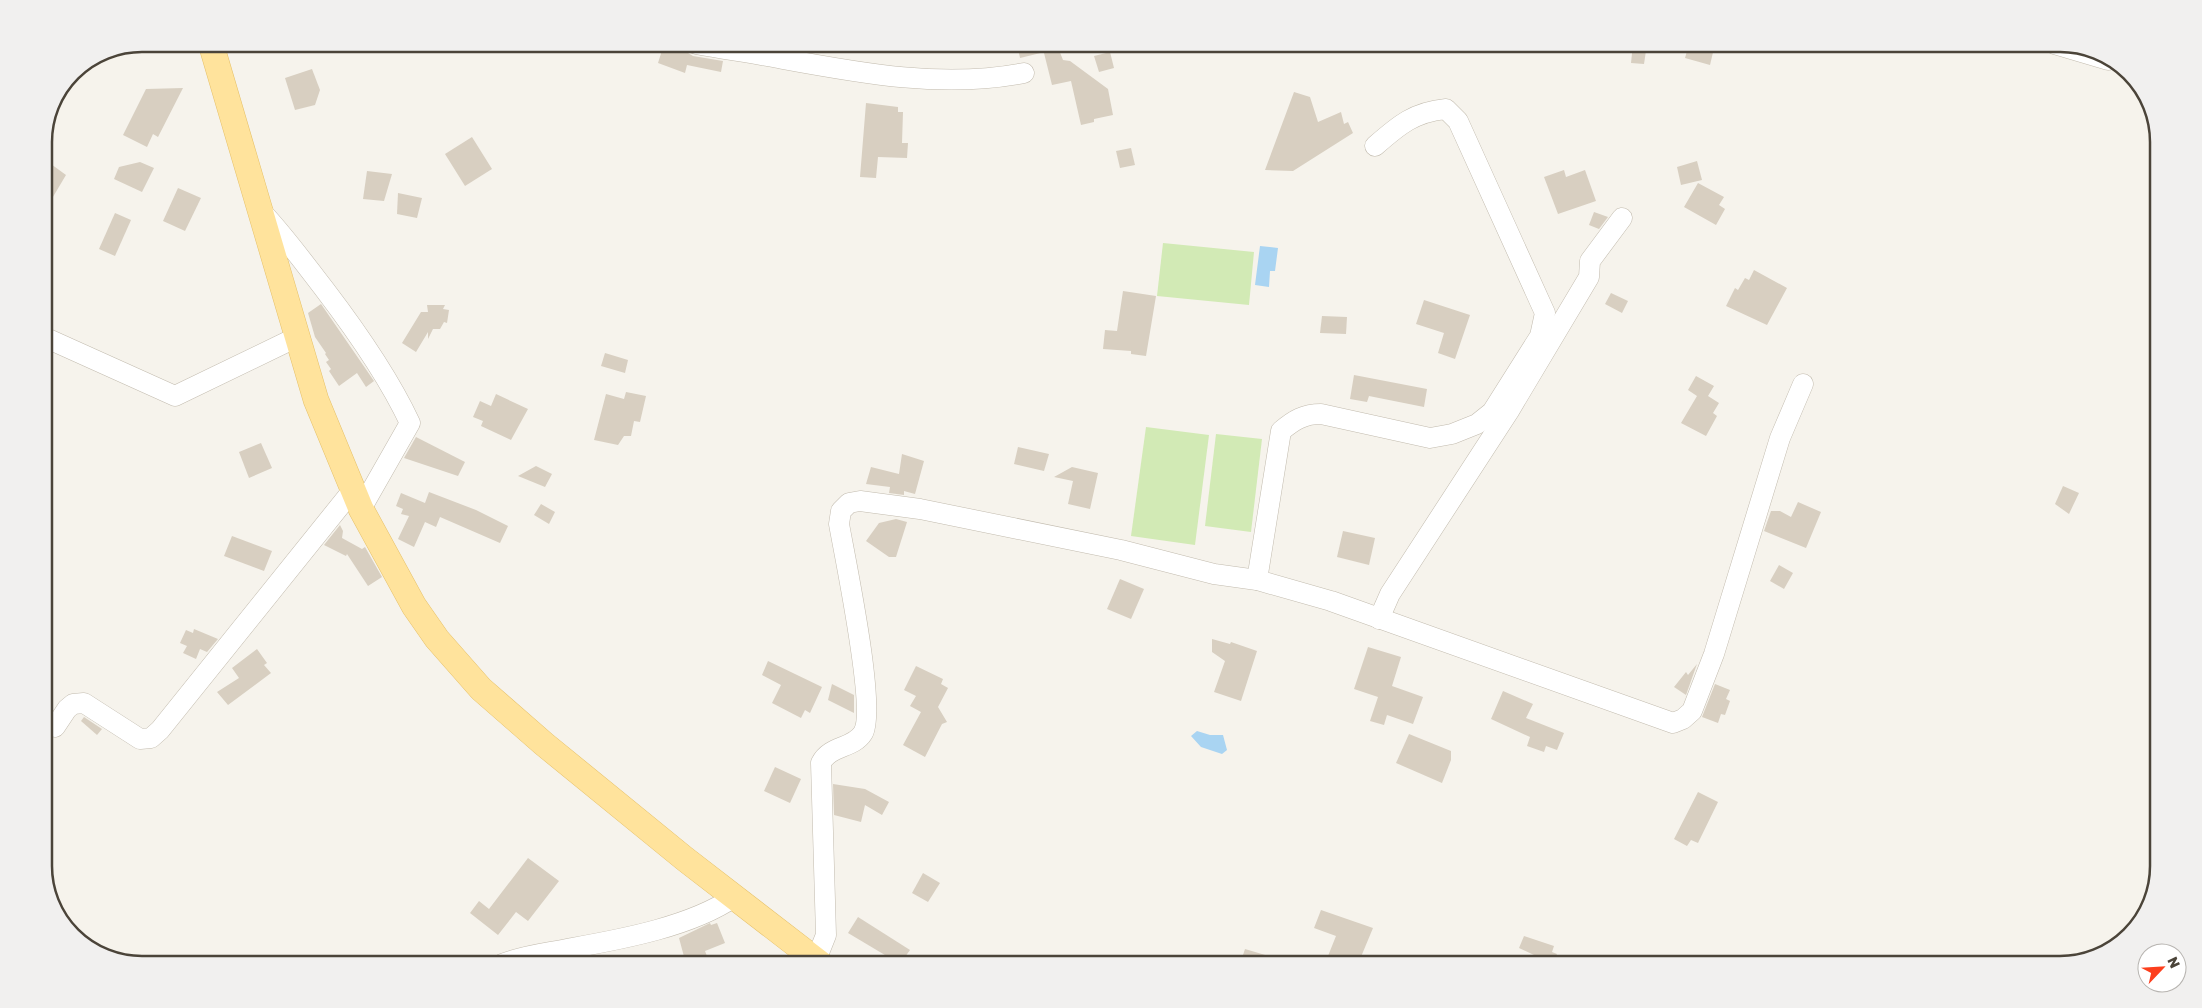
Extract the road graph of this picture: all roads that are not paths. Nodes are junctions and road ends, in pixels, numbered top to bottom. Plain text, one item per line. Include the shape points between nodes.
1 (213, 52) edge
2 (740, 52) edge
3 (1024, 73) dead end
4 (1375, 146) dead end
5 (259, 208) junction
6 (1622, 218) dead end
7 (297, 337) junction
8 (53, 341) edge
9 (1803, 384) dead end
10 (356, 500) junction
11 (1257, 580) junction
12 (1379, 619) junction
13 (55, 727) dead end
14 (734, 897) junction
15 (558, 956) edge
16 (810, 956) edge
17 (820, 956) edge

1 - 5 main road
2 - 3 street via 834,69 916,79 991,80
4 - 11 street via 1405,120 1432,110 1446,108 1458,121 1545,313 1540,336 1492,412 1477,424 1452,434 1430,438 1321,414 1307,414 1292,421 1281,431
5 - 7 main road
5 - 10 street via 284,235 340,310 382,370 410,423
6 - 12 street via 1590,260 1589,277 1565,319 1510,411 1390,594
7 - 8 street via 174,396
7 - 10 main road via 316,400
9 - 12 street via 1780,438 1714,654 1692,711 1683,719 1673,723
10 - 13 street via 150,738 140,739 84,703 73,704
10 - 14 main road via 414,606 437,639 481,689
11 - 12 street via 1331,601
11 - 17 street via 1214,574 1120,550 920,509 860,501 849,503 841,511 839,524 861,650 866,721 863,732 855,741 832,750 821,763 826,935
14 - 15 street via 702,916
14 - 16 main road

